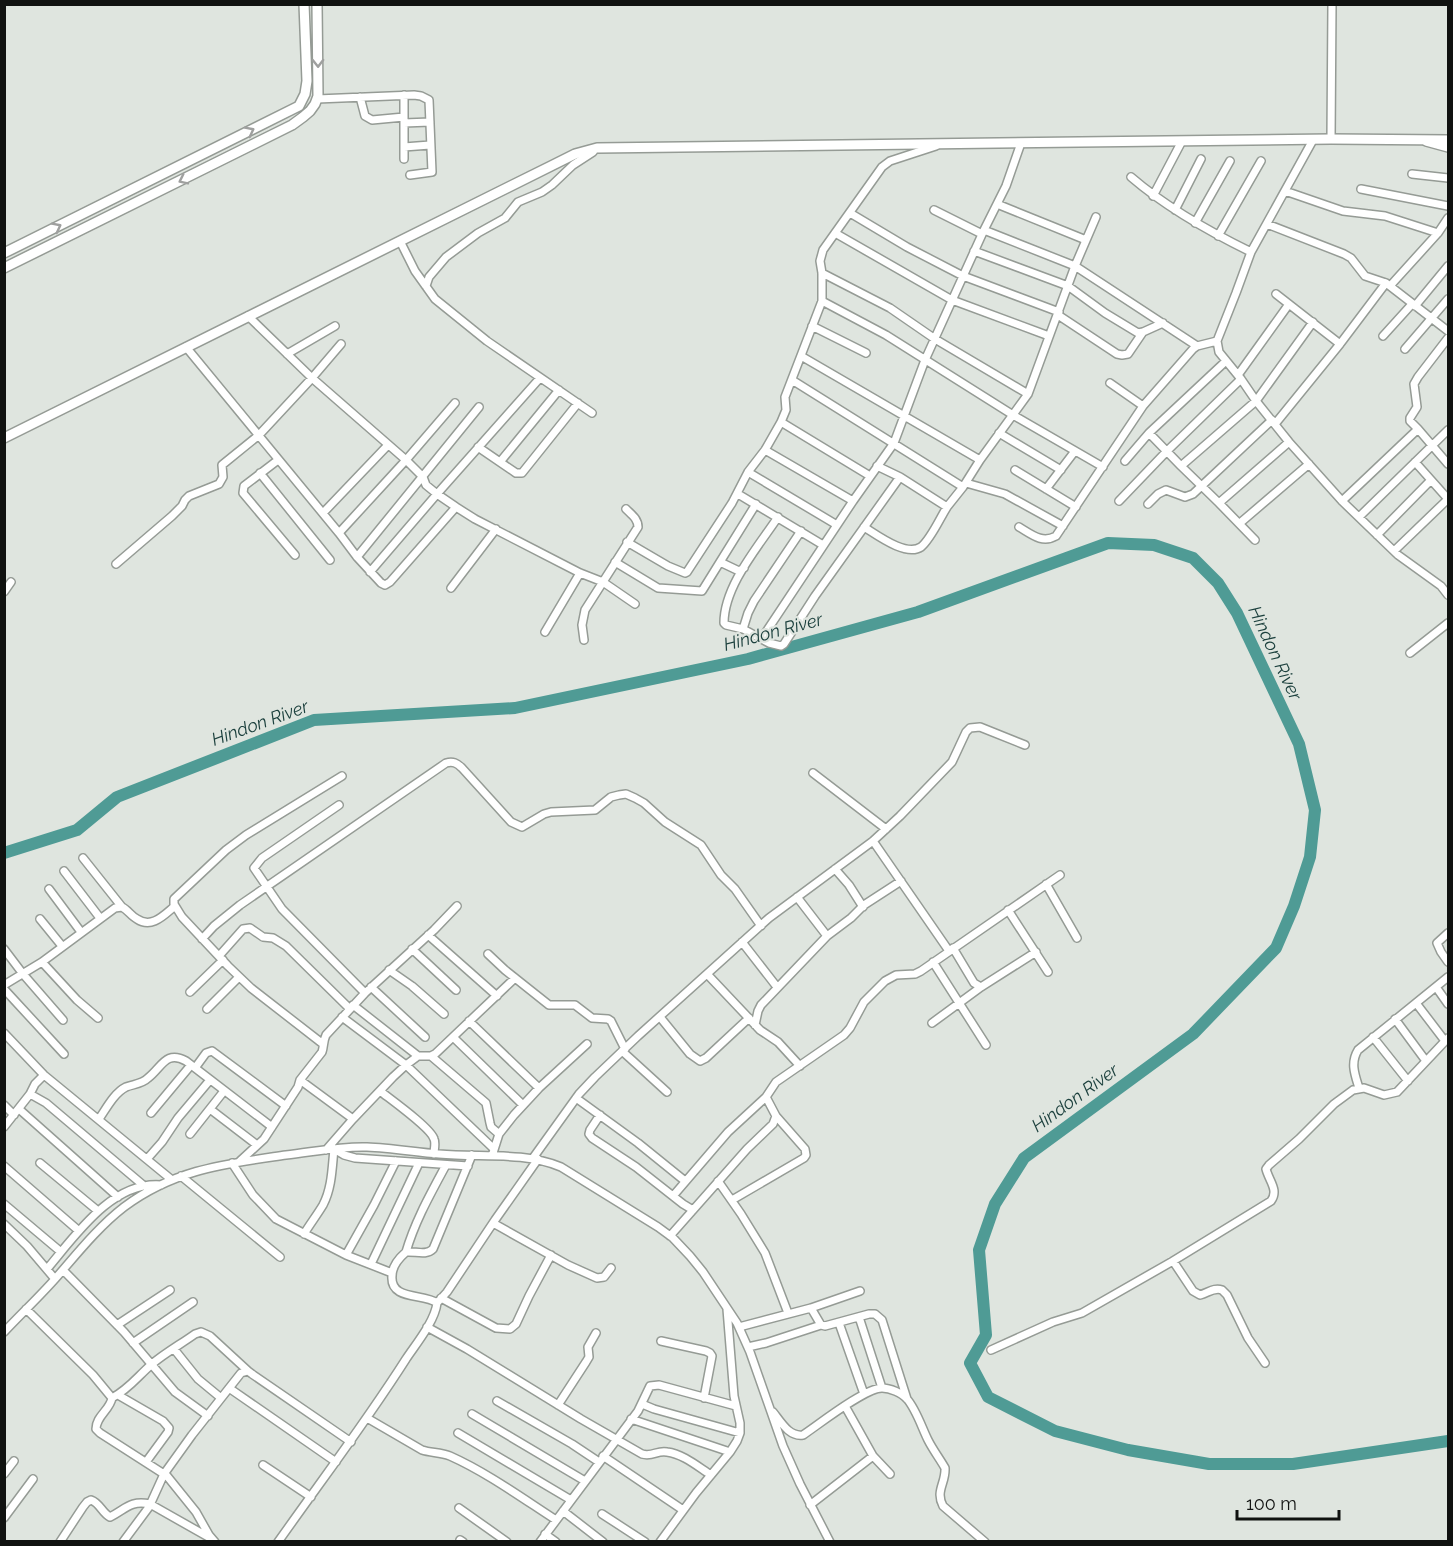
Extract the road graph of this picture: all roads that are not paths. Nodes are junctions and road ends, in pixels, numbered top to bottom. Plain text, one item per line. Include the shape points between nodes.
1 (304, 4) edge
2 (317, 4) edge
3 (1332, 4) edge
4 (404, 95) junction
5 (360, 97) junction
6 (303, 100) junction
7 (316, 102) junction
8 (404, 120) junction
9 (430, 122) junction
10 (1331, 139) junction
11 (1312, 140) junction
12 (1449, 140) edge
13 (1182, 141) junction
14 (1421, 141) junction
15 (1021, 143) junction
16 (940, 144) junction
17 (430, 145) junction
18 (404, 147) junction
19 (597, 148) junction
20 (1449, 148) edge
21 (404, 159) dead end
22 (1201, 159) dead end
23 (1230, 161) dead end
24 (1261, 162) dead end
25 (1412, 174) dead end
26 (410, 175) dead end
27 (1131, 177) dead end
28 (1449, 177) edge
29 (1361, 189) dead end
30 (1285, 191) junction
31 (1153, 196) junction
32 (997, 204) junction
33 (1449, 206) edge
34 (933, 210) dead end
35 (1175, 210) junction
36 (850, 213) junction
37 (1096, 217) dead end
38 (1449, 218) edge
39 (1195, 223) junction
40 (1268, 224) junction
41 (983, 232) junction
42 (835, 233) junction
43 (1438, 233) junction
44 (1218, 236) junction
45 (1086, 240) junction
46 (400, 241) junction
47 (974, 252) junction
48 (1251, 252) junction
49 (4, 254) edge
50 (1075, 266) junction
51 (1449, 266) edge
52 (4, 268) edge
53 (822, 273) junction
54 (963, 276) junction
55 (1388, 285) junction
56 (426, 286) junction
57 (1068, 286) junction
58 (1276, 294) dead end
59 (1449, 299) edge
60 (952, 300) junction
61 (822, 301) junction
62 (1289, 304) junction
63 (1414, 305) junction
64 (1059, 313) junction
65 (248, 316) junction
66 (1431, 318) junction
67 (1313, 322) junction
68 (1163, 323) junction
69 (334, 326) dead end
70 (812, 326) junction
71 (1449, 331) edge
72 (1143, 332) junction
73 (1049, 336) junction
74 (1383, 336) dead end
75 (1449, 338) edge
76 (935, 339) junction
77 (1217, 341) junction
78 (340, 344) dead end
79 (1340, 344) junction
80 (1197, 346) junction
81 (186, 347) junction
82 (1404, 349) dead end
83 (866, 352) dead end
84 (287, 354) junction
85 (801, 356) junction
86 (926, 360) junction
87 (1226, 361) junction
88 (1239, 377) junction
89 (312, 378) junction
90 (540, 378) junction
91 (792, 380) junction
92 (1110, 383) dead end
93 (559, 390) junction
94 (1028, 394) junction
95 (1256, 401) junction
96 (455, 403) dead end
97 (578, 403) junction
98 (1143, 406) junction
99 (479, 407) dead end
100 (592, 413) dead end
101 (1013, 414) junction
102 (904, 415) junction
103 (781, 422) junction
104 (1274, 422) junction
105 (1418, 429) junction
106 (1449, 430) edge
107 (1149, 433) junction
108 (999, 434) junction
109 (259, 435) junction
110 (4, 438) edge
111 (1289, 442) junction
112 (894, 443) junction
113 (388, 445) junction
114 (1433, 445) junction
115 (478, 447) junction
116 (765, 450) junction
117 (1075, 451) junction
118 (1167, 451) junction
119 (278, 460) junction
120 (406, 460) junction
121 (980, 460) junction
122 (1125, 460) dead end
123 (500, 462) junction
124 (1415, 462) junction
125 (1309, 464) junction
126 (1449, 464) edge
127 (877, 466) junction
128 (1180, 466) junction
129 (1103, 467) junction
130 (1016, 470) dead end
131 (1061, 470) junction
132 (748, 472) junction
133 (260, 473) junction
134 (870, 476) junction
135 (423, 477) junction
136 (900, 477) junction
137 (1431, 480) junction
138 (964, 485) junction
139 (1202, 486) junction
140 (1046, 489) junction
141 (437, 494) junction
142 (738, 494) junction
143 (1449, 499) edge
144 (853, 501) junction
145 (1119, 501) dead end
146 (1342, 501) junction
147 (1219, 503) junction
148 (756, 504) junction
149 (1148, 504) dead end
150 (456, 507) junction
151 (947, 507) junction
152 (1076, 507) junction
153 (626, 510) dead end
154 (323, 513) junction
155 (778, 517) junction
156 (1359, 517) junction
157 (1240, 523) junction
158 (837, 525) junction
159 (1063, 526) junction
160 (864, 527) junction
161 (1019, 527) dead end
162 (496, 530) junction
163 (801, 531) junction
164 (339, 533) junction
165 (1377, 535) junction
166 (1255, 540) dead end
167 (627, 542) junction
168 (823, 545) junction
169 (1394, 551) junction
170 (295, 555) dead end
171 (357, 557) junction
172 (330, 560) dead end
173 (615, 562) junction
174 (720, 562) junction
175 (116, 564) dead end
176 (744, 568) junction
177 (370, 572) junction
178 (580, 573) junction
179 (1449, 579) edge
180 (11, 582) dead end
181 (603, 582) junction
182 (1441, 586) junction
183 (451, 588) dead end
184 (4, 592) edge
185 (1449, 595) edge
186 (635, 603) dead end
187 (1449, 623) edge
188 (743, 629) junction
189 (546, 632) dead end
190 (762, 638) junction
191 (584, 640) dead end
192 (1410, 653) dead end
193 (1025, 745) dead end
194 (813, 773) dead end
195 (342, 776) dead end
196 (339, 805) dead end
197 (886, 830) junction
198 (873, 841) junction
199 (83, 858) dead end
200 (836, 869) junction
201 (64, 871) dead end
202 (1060, 874) dead end
203 (901, 881) junction
204 (1046, 884) junction
205 (266, 886) junction
206 (49, 889) dead end
207 (797, 897) junction
208 (176, 906) junction
209 (457, 906) dead end
210 (863, 906) junction
211 (122, 907) junction
212 (1008, 910) junction
213 (100, 918) junction
214 (40, 919) dead end
215 (761, 926) junction
216 (81, 932) junction
217 (1449, 933) edge
218 (428, 935) junction
219 (827, 936) junction
220 (1077, 938) dead end
221 (202, 939) junction
222 (742, 942) junction
223 (62, 946) junction
224 (4, 949) edge
225 (412, 949) junction
226 (951, 950) junction
227 (1036, 952) junction
228 (488, 954) dead end
229 (221, 958) junction
230 (42, 962) junction
231 (933, 962) junction
232 (1449, 962) edge
233 (389, 970) junction
234 (1048, 972) dead end
235 (23, 974) junction
236 (707, 974) junction
237 (239, 977) junction
238 (1449, 977) edge
239 (515, 978) junction
240 (4, 987) edge
241 (371, 987) junction
242 (777, 987) junction
243 (981, 987) junction
244 (1436, 987) junction
245 (456, 990) dead end
246 (190, 992) dead end
247 (364, 993) junction
248 (496, 996) junction
249 (1416, 1003) junction
250 (959, 1004) junction
251 (1449, 1004) edge
252 (352, 1007) junction
253 (207, 1009) dead end
254 (444, 1014) dead end
255 (342, 1017) junction
256 (660, 1017) junction
257 (98, 1018) dead end
258 (749, 1018) junction
259 (1395, 1019) junction
260 (63, 1020) dead end
261 (469, 1021) junction
262 (932, 1023) dead end
263 (756, 1025) junction
264 (4, 1033) edge
265 (453, 1037) junction
266 (1373, 1037) junction
267 (425, 1038) dead end
268 (1447, 1040) edge
269 (322, 1044) junction
270 (587, 1044) dead end
271 (986, 1045) dead end
272 (624, 1050) junction
273 (64, 1054) dead end
274 (418, 1056) junction
275 (431, 1056) junction
276 (1426, 1061) junction
277 (406, 1065) junction
278 (193, 1066) junction
279 (800, 1066) junction
280 (44, 1075) junction
281 (210, 1080) junction
282 (300, 1080) junction
283 (1408, 1081) junction
284 (539, 1088) junction
285 (1359, 1088) junction
286 (224, 1091) junction
287 (380, 1091) junction
288 (667, 1092) dead end
289 (30, 1095) junction
290 (766, 1097) junction
291 (576, 1098) junction
292 (4, 1105) edge
293 (523, 1105) junction
294 (286, 1106) junction
295 (210, 1109) junction
296 (16, 1112) junction
297 (151, 1113) dead end
298 (600, 1115) junction
299 (776, 1116) junction
300 (99, 1119) junction
301 (353, 1119) junction
302 (4, 1127) edge
303 (272, 1127) junction
304 (190, 1134) dead end
305 (499, 1134) junction
306 (258, 1146) junction
307 (330, 1149) junction
308 (494, 1152) junction
309 (434, 1154) junction
310 (472, 1155) junction
311 (147, 1159) junction
312 (535, 1159) junction
313 (396, 1161) junction
314 (419, 1162) junction
315 (40, 1163) dead end
316 (235, 1163) junction
317 (446, 1165) junction
318 (4, 1166) edge
319 (468, 1166) junction
320 (181, 1176) junction
321 (172, 1180) junction
322 (685, 1180) junction
323 (718, 1180) junction
324 (143, 1185) junction
325 (161, 1185) junction
326 (673, 1196) junction
327 (118, 1197) junction
328 (732, 1200) junction
329 (4, 1204) edge
330 (693, 1210) junction
331 (98, 1211) junction
332 (493, 1223) junction
333 (4, 1224) edge
334 (79, 1231) junction
335 (304, 1234) junction
336 (670, 1236) junction
337 (61, 1252) junction
338 (406, 1252) junction
339 (346, 1255) junction
340 (551, 1255) junction
341 (280, 1257) dead end
342 (1173, 1261) junction
343 (371, 1264) junction
344 (611, 1268) dead end
345 (47, 1269) junction
346 (63, 1270) junction
347 (392, 1273) junction
348 (55, 1279) junction
349 (170, 1290) dead end
350 (860, 1291) dead end
351 (439, 1300) junction
352 (193, 1302) dead end
353 (727, 1306) junction
354 (811, 1308) junction
355 (26, 1309) junction
356 (788, 1313) junction
357 (859, 1317) junction
358 (839, 1323) junction
359 (117, 1325) junction
360 (821, 1325) junction
361 (427, 1327) junction
362 (739, 1327) junction
363 (4, 1332) edge
364 (597, 1333) dead end
365 (661, 1341) dead end
366 (133, 1342) junction
367 (748, 1347) junction
368 (174, 1349) junction
369 (991, 1350) dead end
370 (1265, 1363) dead end
371 (152, 1364) junction
372 (248, 1371) junction
373 (229, 1388) junction
374 (882, 1388) junction
375 (864, 1394) junction
376 (115, 1396) junction
377 (221, 1398) junction
378 (704, 1398) junction
379 (907, 1399) junction
380 (497, 1401) dead end
381 (642, 1404) junction
382 (558, 1405) junction
383 (736, 1406) junction
384 (845, 1406) junction
385 (770, 1408) junction
386 (472, 1414) dead end
387 (208, 1416) junction
388 (367, 1418) junction
389 (631, 1419) junction
390 (458, 1433) dead end
391 (740, 1433) junction
392 (617, 1438) junction
393 (351, 1442) junction
394 (730, 1452) junction
395 (873, 1456) junction
396 (601, 1459) junction
397 (14, 1461) dead end
398 (146, 1462) junction
399 (336, 1462) junction
400 (263, 1465) dead end
401 (4, 1474) edge
402 (164, 1474) junction
403 (890, 1474) dead end
404 (711, 1475) junction
405 (33, 1479) dead end
406 (585, 1481) junction
407 (311, 1497) junction
408 (571, 1500) junction
409 (150, 1504) junction
410 (810, 1505) junction
411 (459, 1508) dead end
412 (683, 1510) junction
413 (562, 1511) junction
414 (602, 1514) dead end
415 (4, 1518) edge
416 (556, 1520) junction
417 (545, 1534) junction
418 (664, 1540) edge
419 (214, 1541) edge
420 (60, 1542) edge
421 (123, 1542) edge
422 (278, 1542) edge
423 (507, 1542) edge
424 (540, 1542) edge
425 (556, 1542) edge
426 (603, 1542) edge
427 (645, 1542) edge
428 (830, 1542) edge
429 (985, 1542) edge

1 - 6 street via 307,81
2 -> 7 street
3 - 10 street
4 - 5 street
4 - 8 street
4 - 9 street via 429,100
5 - 7 street
5 - 8 street via 365,116 372,120
6 - 7 street
49 -> 6 street via 294,109
7 -> 52 street via 292,125
8 - 9 street
8 - 18 street
9 - 17 street
10 - 11 street
10 - 14 street
11 - 13 street
11 - 30 street
12 - 14 street
13 - 15 street
13 - 31 street
14 - 20 street
15 - 16 street
15 - 32 street
16 - 19 street
16 - 36 street via 882,167
17 - 18 street
17 - 26 street via 432,172
18 - 21 street
19 - 46 street via 550,166
19 - 56 street via 552,185 518,202 505,218 455,250 435,269
22 - 35 street
23 - 39 street
24 - 44 street
25 - 28 street
27 - 31 street
29 - 33 street
30 - 40 street
30 - 43 street via 1343,211 1385,216
31 - 35 street
32 - 41 street
32 - 45 street
34 - 41 street
35 - 39 street
36 - 42 street
36 - 54 street
37 - 45 street
38 - 43 street
39 - 44 street
40 - 48 street
40 - 55 street via 1344,254 1365,276
41 - 47 street
41 - 50 street
42 - 53 street via 823,250
42 - 60 street
43 - 55 street
44 - 48 street
45 - 50 street
46 - 56 street
46 - 65 street
47 - 54 street
47 - 57 street
48 - 77 street
50 - 57 street
50 - 68 street
51 - 63 street
53 - 61 street
53 - 76 street via 890,308
54 - 60 street
54 - 64 street
55 - 63 street
55 - 79 street
56 - 90 street via 456,316
57 - 64 street
57 - 72 street via 1132,330
58 - 62 street
59 - 66 street
60 - 73 street
60 - 76 street
61 - 70 street
61 - 86 street
62 - 67 street
62 - 88 street
63 - 66 street
63 - 74 street
64 - 72 street via 1117,354 1128,354
64 - 73 street
65 - 81 street
65 - 84 street
66 - 71 street
66 - 82 street
67 - 79 street
67 - 95 street
68 - 72 street
68 - 80 street
69 - 84 street
70 - 83 street
70 - 85 street
73 - 94 street
75 - 105 street via 1414,384 1417,407 1410,421
76 - 86 street
76 - 94 street
77 - 80 street
77 - 87 street
78 - 89 street
79 - 104 street
80 - 98 street
81 - 109 street
81 - 110 street
84 - 89 street
85 - 91 street
85 - 102 street
86 - 101 street
86 - 102 street
87 - 88 street
87 - 107 street
88 - 95 street
88 - 118 street
89 - 109 street
89 - 113 street
90 - 93 street
90 - 115 street
91 - 103 street
91 - 112 street
92 - 98 street
93 - 97 street
93 - 123 street
94 - 101 street
95 - 104 street
95 - 128 street
96 - 120 street
97 - 100 street
97 - 123 street via 522,473
98 - 129 street
99 - 135 street
101 - 108 street
101 - 117 street
102 - 112 street
102 - 121 street
103 - 116 street
103 - 134 street
104 - 111 street
104 - 139 street
105 - 114 street
105 - 146 street
106 - 114 street
107 - 118 street
107 - 122 street
108 - 121 street
108 - 131 street
109 - 119 street
109 - 175 street via 222,465 219,484 189,496 172,516
111 - 125 street
111 - 147 street
112 - 127 street
112 - 138 street
113 - 120 street
113 - 154 street
114 - 124 street
114 - 126 street
115 - 123 street
115 - 141 street
116 - 132 street
116 - 144 street
117 - 129 street
117 - 131 street
118 - 128 street
118 - 145 street
119 - 133 street
119 - 154 street
120 - 135 street
120 - 164 street
121 - 138 street
124 - 137 street
124 - 156 street
125 - 146 street
125 - 157 street
127 - 134 street
127 - 136 street
128 - 139 street
129 - 152 street
130 - 140 street
131 - 140 street
132 - 142 street
132 - 158 street
133 - 170 street via 244,486 243,493
133 - 172 street
134 - 144 street
135 - 141 street
135 - 171 street
136 - 151 street
136 - 160 street
137 - 143 street
137 - 165 street
138 - 151 street
138 - 159 street via 1005,494
139 - 147 street
139 - 149 street via 1185,497 1166,490
140 - 152 street
141 - 150 street
141 - 177 street
142 - 148 street
142 - 167 street via 687,572 668,566
143 - 169 street
144 - 158 street
146 - 156 street
147 - 157 street
148 - 155 street
148 - 174 street
150 - 162 street
150 - 177 street via 390,582 381,583
151 - 160 street via 918,549 890,543
152 - 159 street
153 - 167 street via 638,522
154 - 164 street
155 - 163 street
155 - 176 street
156 - 165 street
157 - 166 street
158 - 168 street
159 - 161 street via 1056,536 1046,540
160 - 190 street via 784,644
162 - 178 street
162 - 183 street
163 - 168 street
163 - 188 street via 754,601
164 - 171 street
165 - 169 street
167 - 173 street
168 - 190 street
169 - 182 street
171 - 177 street
173 - 174 street via 658,588 702,591
173 - 181 street
174 - 176 street via 739,571
176 - 188 street via 724,615 726,626
178 - 181 street
178 - 189 street
179 - 182 street
180 - 184 street
181 - 186 street
181 - 191 street via 583,616
182 - 185 street
187 - 192 street
188 - 190 street
193 - 197 street via 980,727 970,728 952,762
194 - 197 street
195 - 208 street via 226,850 176,895
196 - 205 street via 255,865
197 - 198 street
198 - 200 street
198 - 203 street
199 - 211 street
200 - 207 street
200 - 210 street
201 - 213 street
202 - 204 street
203 - 210 street
203 - 226 street
204 - 212 street
204 - 220 street
205 - 215 street via 450,762 457,763 511,822 522,827 551,812 595,810 619,795 635,798 701,845
205 - 221 street
205 - 247 street via 282,909
206 - 216 street
207 - 215 street
207 - 219 street
208 - 211 street via 151,923 141,921
208 - 221 street
209 - 218 street
210 - 219 street
211 - 213 street
212 - 226 street
212 - 227 street
213 - 216 street
214 - 223 street
215 - 222 street
216 - 223 street
217 - 232 street via 1437,943
218 - 225 street
218 - 248 street
219 - 242 street
221 - 229 street
222 - 236 street
222 - 242 street
223 - 230 street
224 - 235 street
225 - 233 street
225 - 245 street
226 - 231 street
226 - 243 street
227 - 234 street
227 - 243 street
228 - 239 street
229 - 237 street
229 - 246 street
229 - 252 street via 243,929 250,928 286,946
230 - 235 street
230 - 257 street
231 - 250 street
231 - 279 street via 915,974 896,975 885,981 864,1002 844,1035
233 - 241 street
233 - 254 street
235 - 240 street
235 - 260 street
236 - 256 street
236 - 258 street
237 - 253 street
237 - 269 street
238 - 244 street
239 - 248 street
239 - 272 street via 549,1005 575,1005 592,1018 608,1019
240 - 273 street
241 - 247 street
241 - 267 street
242 - 263 street via 761,1005
243 - 250 street
244 - 249 street
244 - 251 street
247 - 252 street
248 - 261 street
249 - 259 street
249 - 268 street
250 - 262 street
250 - 271 street
252 - 255 street
252 - 274 street
255 - 269 street
255 - 277 street
256 - 258 street via 700,1061
256 - 272 street
258 - 263 street
259 - 266 street
259 - 276 street
261 - 265 street
261 - 284 street
263 - 279 street
264 - 280 street
265 - 275 street
265 - 293 street
266 - 283 street
266 - 285 street via 1353,1059
268 - 276 street
269 - 282 street via 321,1052
270 - 284 street
272 - 288 street
272 - 291 street
274 - 275 street
274 - 277 street
275 - 305 street via 486,1103 491,1127
276 - 283 street
277 - 287 street
277 - 308 street
278 - 281 street
278 - 294 street via 212,1051
278 - 297 street
278 - 300 street via 180,1058 169,1058 143,1082 118,1094
279 - 290 street via 776,1082
280 - 289 street
280 - 300 street
281 - 286 street
281 - 311 street
282 - 294 street
282 - 301 street
283 - 285 street via 1392,1094
284 - 293 street
285 - 342 street via 1334,1104 1269,1165 1266,1169 1275,1191 1271,1201
286 - 295 street
286 - 303 street
287 - 301 street
287 - 309 street via 433,1136
289 - 296 street
289 - 324 street via 46,1103
290 - 299 street
290 - 322 street
291 - 298 street
291 - 312 street
292 - 296 street
293 - 305 street
294 - 303 street
295 - 304 street
295 - 306 street
296 - 302 street
296 - 327 street
298 - 322 street
298 - 326 street via 590,1130 592,1138
299 - 323 street via 767,1131
299 - 328 street via 806,1155
300 - 311 street
301 - 307 street
303 - 306 street
305 - 308 street
306 - 316 street
307 - 309 street via 367,1147
307 - 313 street via 355,1158
307 - 316 street
307 - 335 street via 331,1182 327,1197
308 - 310 street
308 - 312 street
309 - 310 street
310 - 319 street
311 - 321 street
312 - 332 street
312 - 336 street via 561,1167
313 - 314 street
313 - 339 street
314 - 317 street
314 - 343 street
315 - 331 street
316 - 320 street
316 - 335 street via 238,1175 264,1208
317 - 319 street
317 - 338 street via 422,1210
318 - 334 street
319 - 338 street via 433,1249
320 - 321 street
320 - 341 street
321 - 325 street
322 - 326 street
323 - 328 street
323 - 330 street
324 - 325 street
324 - 327 street
325 - 346 street via 121,1209
326 - 330 street
327 - 331 street
328 - 356 street via 765,1253
329 - 337 street
330 - 336 street
331 - 334 street
332 - 340 street
332 - 351 street
333 - 345 street
334 - 337 street
335 - 339 street
336 - 353 street
337 - 345 street
338 - 347 street
339 - 343 street
340 - 344 street via 597,1278 604,1277
340 - 351 street via 510,1329 496,1328
342 - 369 street via 1082,1313
342 - 370 street via 1197,1294 1218,1288 1227,1295
343 - 347 street
345 - 348 street
346 - 348 street
346 - 359 street
347 - 351 street via 393,1285 401,1293
348 - 355 street
349 - 359 street
350 - 354 street
351 - 361 street
352 - 366 street
353 - 362 street
353 - 383 street
354 - 356 street
354 - 360 street
355 - 363 street
355 - 376 street
356 - 362 street
357 - 358 street
357 - 374 street
357 - 379 street via 875,1314 882,1320
358 - 360 street
358 - 375 street
359 - 366 street
360 - 367 street
361 - 382 street
361 - 388 street
362 - 367 street
364 - 382 street via 588,1347 589,1357
365 - 378 street via 710,1353
366 - 371 street
367 - 385 street
368 - 371 street
368 - 372 street via 195,1334 206,1333
368 - 377 street via 198,1379
371 - 376 street
371 - 387 street via 180,1397
372 - 373 street via 241,1373
372 - 393 street
373 - 377 street
373 - 399 street
374 - 375 street
374 - 379 street
375 - 384 street
376 - 398 street via 97,1421 96,1429
376 - 398 street via 169,1428
377 - 387 street
378 - 381 street via 653,1385
378 - 383 street
379 - 429 street via 945,1468 939,1495 943,1506
380 - 396 street
381 - 389 street
381 - 391 street
382 - 392 street
383 - 391 street
384 - 385 street via 798,1437
384 - 395 street
385 - 410 street
386 - 406 street
387 - 402 street
388 - 393 street
388 - 416 street via 422,1450 448,1456 479,1472
389 - 392 street
389 - 394 street
390 - 408 street
391 - 394 street
392 - 396 street
392 - 404 street via 642,1454 663,1451 686,1458
393 - 399 street
394 - 404 street
395 - 403 street
395 - 410 street
396 - 406 street
396 - 412 street
397 - 401 street
398 - 402 street
399 - 407 street
400 - 407 street
402 - 409 street
402 - 419 street
404 - 412 street
405 - 415 street
406 - 408 street
407 - 422 street
408 - 413 street
409 - 419 street
409 - 420 street via 133,1503 110,1517 91,1500
409 - 421 street
410 - 428 street
411 - 423 street
412 - 418 street
413 - 416 street
413 - 426 street
414 - 427 street
416 - 417 street
417 - 424 street
417 - 425 street

